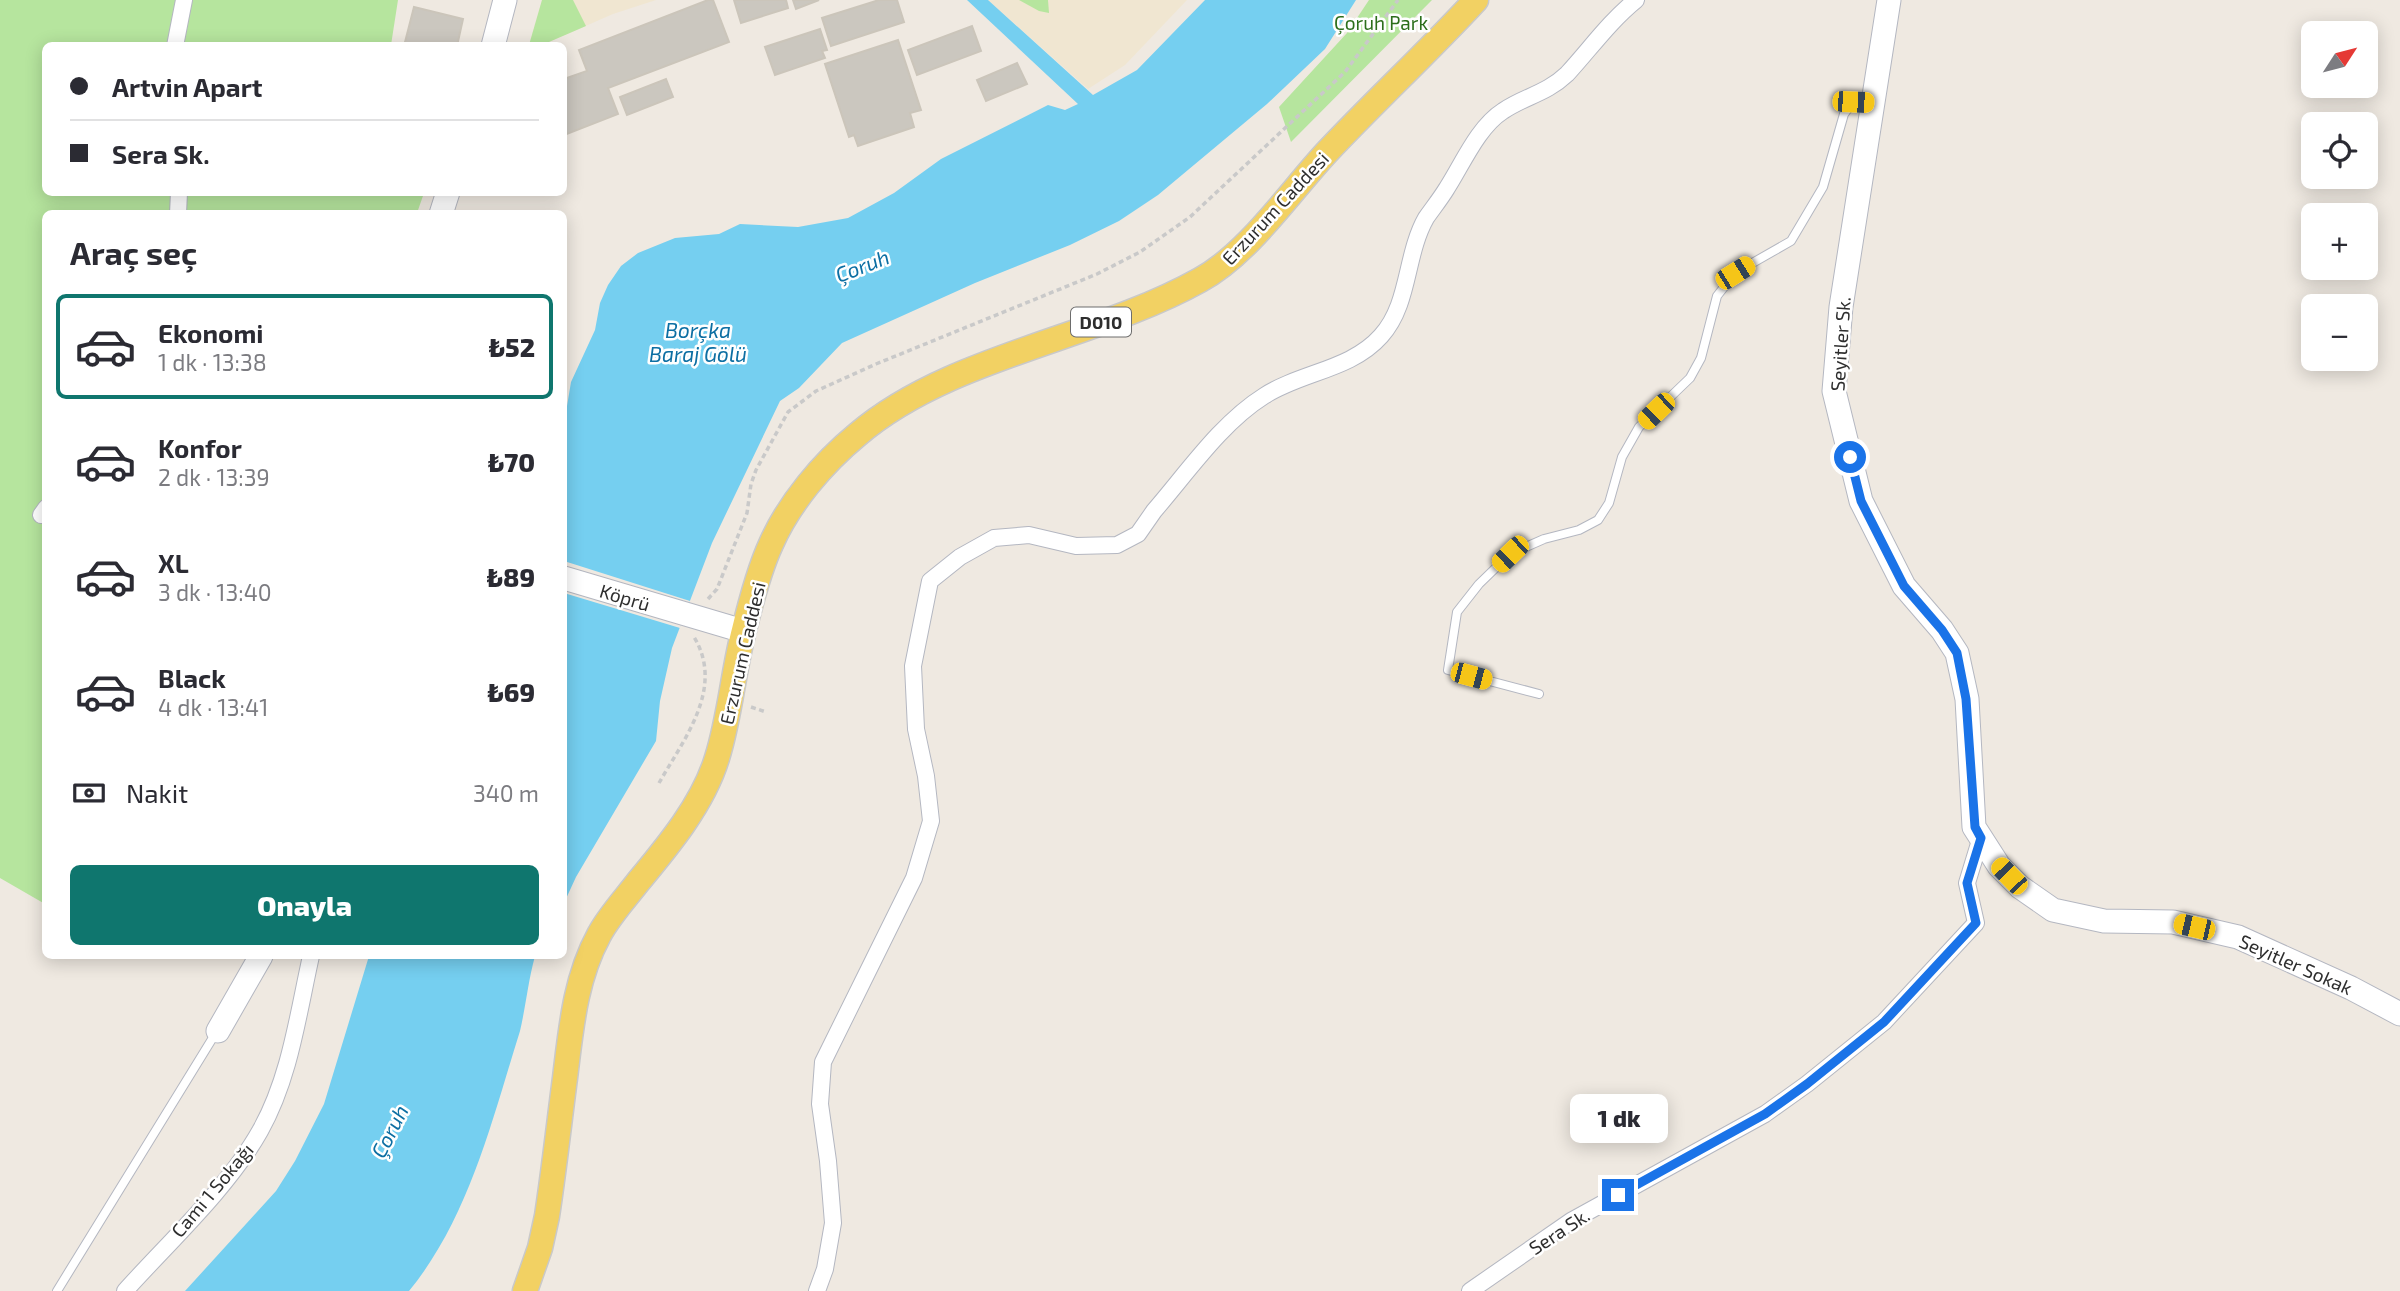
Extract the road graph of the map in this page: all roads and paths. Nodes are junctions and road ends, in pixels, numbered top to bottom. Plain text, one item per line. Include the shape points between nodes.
1 (184, 0) edge
2 (505, 0) edge
3 (1398, 0) edge
4 (1476, 0) edge
5 (1636, 0) edge
6 (1889, 0) edge
7 (176, 42) edge
8 (494, 42) edge
9 (1873, 103) junction
10 (567, 579) edge
11 (694, 616) junction
12 (743, 631) junction
13 (1539, 694) dead end
14 (659, 783) dead end
15 (1981, 838) junction
16 (2104, 921) joint
17 (259, 959) edge
18 (310, 959) edge
19 (2400, 1014) edge
20 (218, 1031) joint
21 (57, 1291) edge
22 (125, 1291) edge
23 (525, 1291) edge
24 (817, 1291) edge
25 (1470, 1291) edge

1 - 7 street
2 - 8 street
3 - 11 path via 1345,72 1190,217 1140,252 816,391 788,412 756,470 747,513 717,589
4 - 12 main road, Erzurum Caddesi / D010 via 1216,270 1146,305 960,375 903,403 860,432 815,478 771,543
5 - 24 street via 1566,74 1538,95 1502,111 1483,131 1421,227 1399,306 1372,345 1350,360 1281,386 1244,410 1128,541 1104,547 1029,535 994,538 930,581 913,666 916,729 931,821 914,878 823,1062 820,1104 833,1223
6 - 9 street, Seyitler Sk.
9 - 13 lane via 1853,102 1844,114 1823,187 1791,241 1735,273 1717,296 1701,358 1690,378 1639,427 1598,520 1510,554 1457,612 1448,670
9 - 15 street, Seyitler Sk. via 1841,307 1834,391 1861,501 1904,586 1957,653 1966,699 1975,827
10 - 11 street, Köprü
11 - 12 street, Köprü
11 - 14 path via 704,657 705,693
12 - 23 main road, Erzurum Caddesi / D010 via 716,761 675,834 599,934 582,974 547,1216
15 - 16 street, Seyitler Sk. via 1999,866 2053,910
15 - 25 street, Sera Sk. via 1967,883 1976,923 1884,1022 1765,1114 1571,1221
16 - 19 street, Seyitler Sokak via 2173,922 2238,937
17 - 20 street
18 - 22 street, Cami 1 Sokağı via 285,1070 261,1130 211,1196
20 - 21 lane

